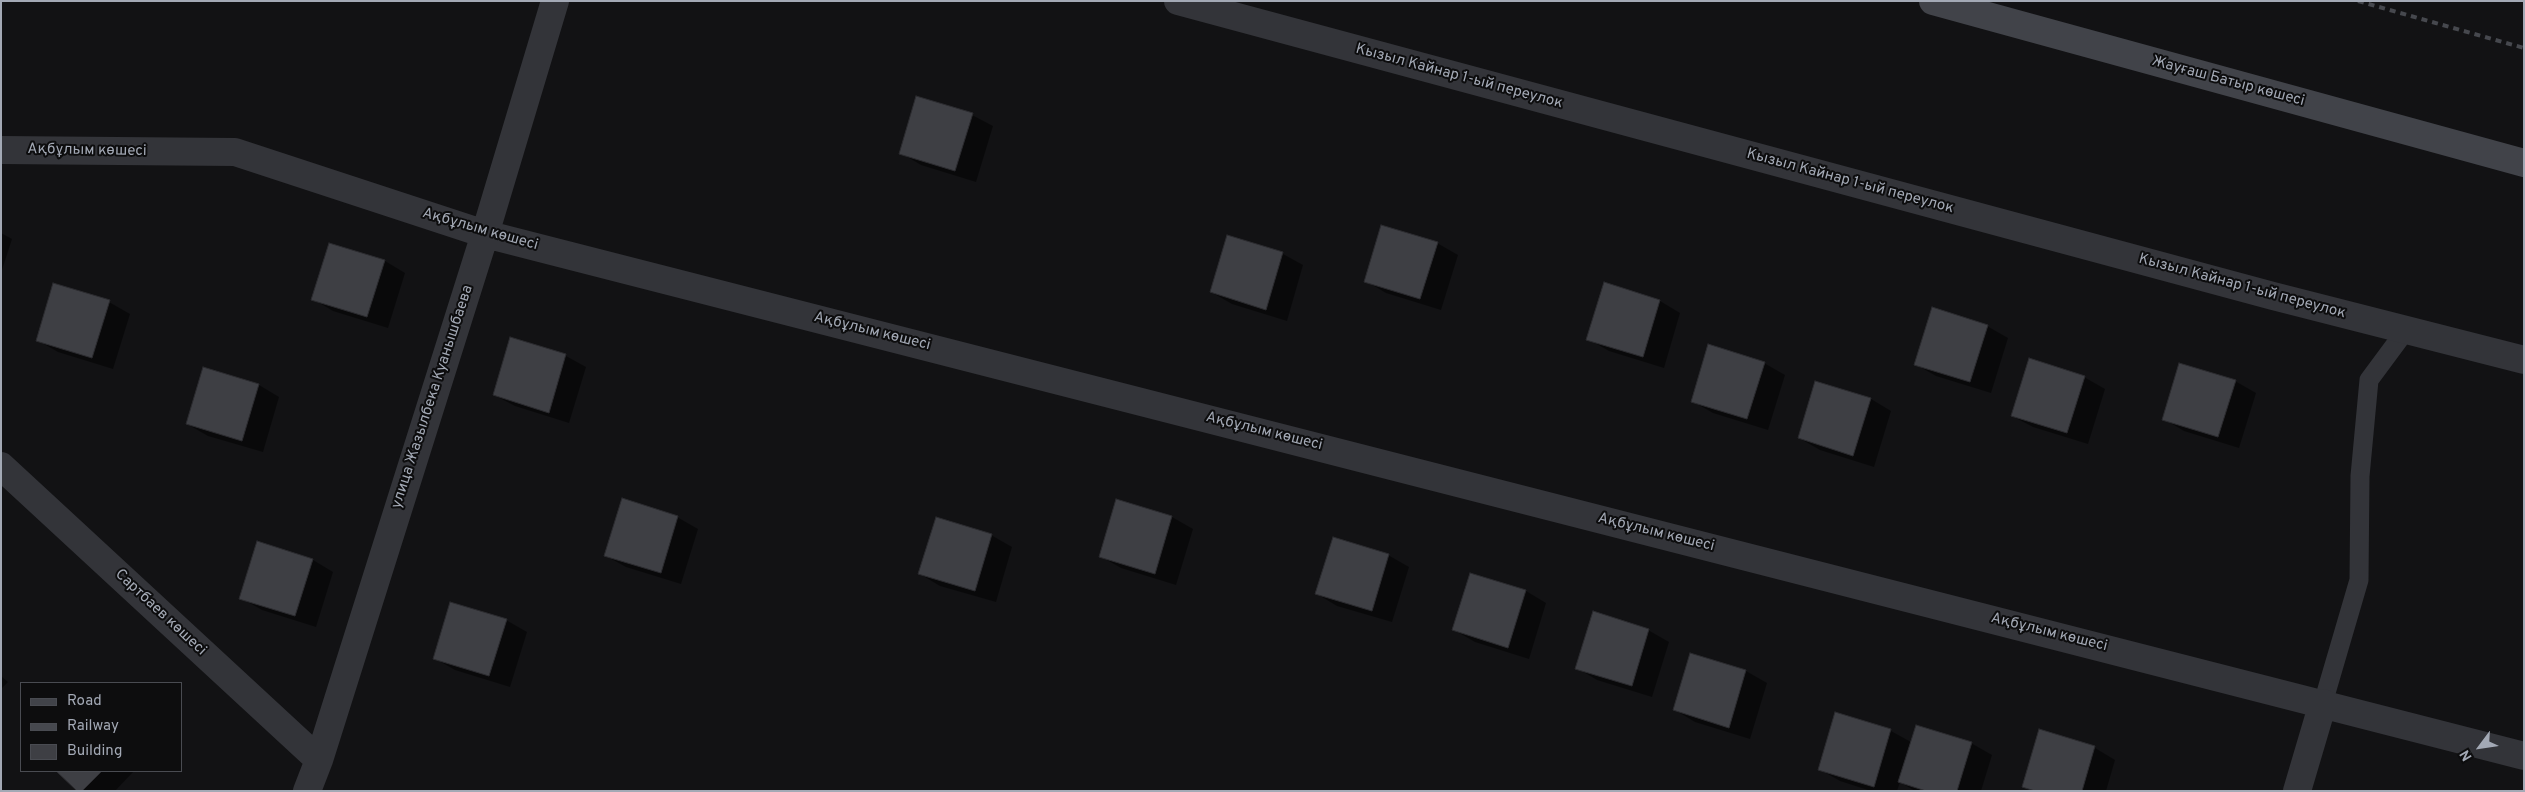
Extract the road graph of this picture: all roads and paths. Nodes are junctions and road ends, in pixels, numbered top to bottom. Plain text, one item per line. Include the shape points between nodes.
1 (556, 1) edge
2 (1178, 1) edge
3 (1933, 1) edge
4 (1, 150) edge
5 (2524, 163) edge
6 (485, 234) junction
7 (2406, 330) junction
8 (2524, 360) edge
9 (1, 466) edge
10 (2323, 703) junction
11 (2524, 756) edge
12 (318, 760) junction
13 (307, 791) edge
14 (2297, 791) edge

1 - 6 street, улица Жазылбека Куанышбаева
2 - 7 street, Кызыл Кайнар 1-ый переулок
3 - 5 main road, Жауғаш Батыр көшесі
4 - 6 street, Ақбұлым көшесі via 235,152
6 - 10 street, Ақбұлым көшесі
6 - 12 street, улица Жазылбека Куанышбаева
7 - 8 street, Кызыл Кайнар 1-ый переулок
7 - 10 lane via 2369,380 2360,476 2359,580
9 - 12 street, Сартбаев көшесі
10 - 11 street, Ақбұлым көшесі
10 - 14 street
12 - 13 street, улица Жазылбека Куанышбаева

